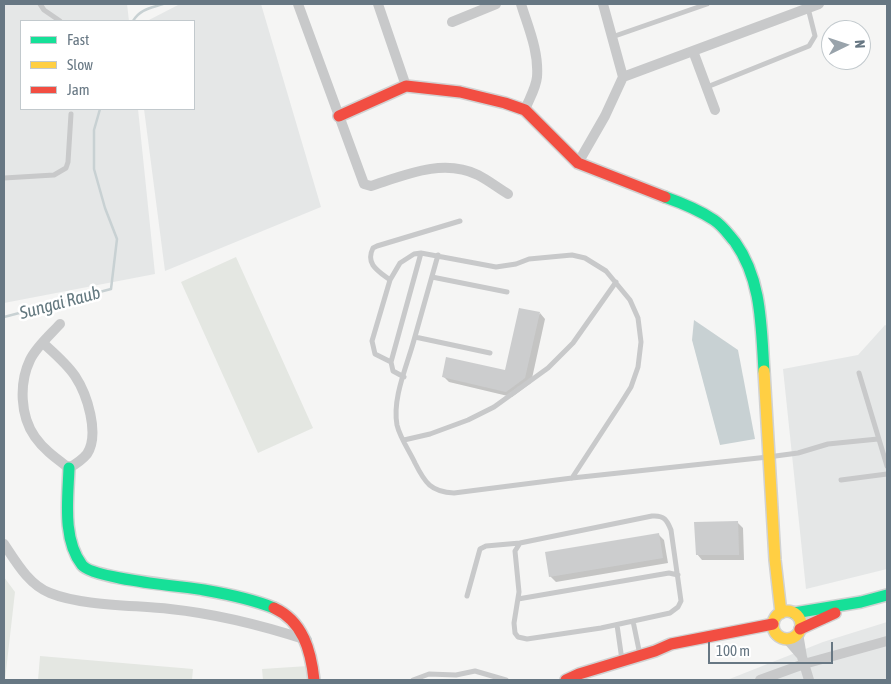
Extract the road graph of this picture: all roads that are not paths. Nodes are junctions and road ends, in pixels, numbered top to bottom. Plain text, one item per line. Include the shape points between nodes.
1 (40, 4) edge
2 (298, 4) edge
3 (378, 4) edge
4 (496, 4) edge
5 (521, 4) edge
6 (603, 4) edge
7 (707, 4) edge
8 (819, 4) edge
9 (808, 8) junction
10 (59, 20) edge
11 (452, 22) dead end
12 (612, 37) junction
13 (693, 51) junction
14 (623, 77) junction
15 (406, 86) junction
16 (706, 87) junction
17 (525, 110) junction
18 (715, 110) dead end
19 (70, 111) edge
20 (339, 116) junction
21 (578, 162) junction
22 (4, 178) edge
23 (508, 194) dead end
24 (460, 221) dead end
25 (422, 253) junction
26 (438, 256) junction
27 (432, 277) junction
28 (390, 280) junction
29 (616, 282) junction
30 (507, 292) dead end
31 (60, 324) dead end
32 (415, 337) junction
33 (43, 342) junction
34 (490, 353) dead end
35 (391, 362) junction
36 (859, 373) dead end
37 (404, 377) junction
38 (878, 439) junction
39 (404, 440) junction
40 (768, 457) junction
41 (887, 466) edge
42 (69, 468) junction
43 (887, 474) edge
44 (572, 478) junction
45 (841, 480) dead end
46 (520, 543) junction
47 (4, 544) edge
48 (678, 574) junction
49 (778, 591) junction
50 (467, 596) dead end
51 (887, 596) edge
52 (518, 599) junction
53 (861, 602) junction
54 (790, 612) junction
55 (634, 622) junction
56 (617, 625) junction
57 (757, 627) junction
58 (774, 628) junction
59 (799, 636) junction
60 (787, 639) junction
61 (307, 640) junction
62 (887, 641) edge
63 (655, 651) junction
64 (640, 655) junction
65 (622, 660) junction
66 (803, 661) junction
67 (314, 680) edge
68 (413, 680) edge
69 (506, 680) edge
70 (566, 680) edge
71 (760, 680) edge
72 (809, 680) edge

1 - 10 lane
2 - 20 street
3 - 15 street
4 - 11 street
5 - 17 street via 534,45 537,68 535,87
6 - 12 street
7 - 12 lane
8 - 9 street
9 - 13 street
9 - 16 lane via 816,36 809,46
12 - 14 street
13 - 14 street
13 - 16 street
14 - 21 street
15 - 17 street via 460,92
15 - 20 street
16 - 18 street
17 - 21 street
19 - 22 lane via 66,168 54,175
20 - 23 street via 362,182 367,186 422,170 448,168 478,175
21 - 40 street via 691,207 714,220 732,237 751,270 757,290
24 - 28 lane via 373,248 371,264
25 - 26 lane
25 - 28 lane via 406,257
25 - 35 lane
26 - 27 lane
26 - 29 lane via 496,266 516,264 529,258 572,255 585,258 606,271
27 - 30 lane
27 - 32 lane
28 - 35 lane via 372,341 374,354
29 - 39 lane via 573,343 548,368 494,407 468,420
29 - 44 lane via 630,300 638,318 638,368 631,387
31 - 33 street
32 - 34 lane
32 - 37 lane
33 - 42 street via 31,359 24,378 26,421 35,438
33 - 42 street via 75,376 92,425 92,442 87,453
35 - 37 lane via 393,371
36 - 38 lane
37 - 39 lane via 397,412 398,427
38 - 40 lane via 828,444
38 - 41 lane
39 - 44 lane via 419,471 436,491 454,493
40 - 44 lane
40 - 49 street
42 - 61 street via 70,536 84,567 119,578 194,588 272,606 285,613
43 - 45 lane
46 - 48 lane via 659,516 667,521 671,530
46 - 50 lane via 480,549
46 - 52 lane via 515,551
47 - 61 street via 26,576 49,593 78,600 214,614
48 - 52 lane
48 - 55 lane via 681,601 678,607 670,613
49 - 54 street
49 - 54 street via 790,603
49 - 57 street via 771,615
51 - 53 street
52 - 56 lane via 514,623 515,633 520,639
53 - 54 street
53 - 59 street via 813,622
54 - 58 street via 777,615
54 - 59 street via 800,620
55 - 56 lane
55 - 64 lane
56 - 65 lane
57 - 58 street
57 - 63 street via 671,644
58 - 60 street via 783,639
58 - 63 street via 672,653
59 - 60 street
59 - 66 street
60 - 66 street
61 - 67 street
62 - 66 street
63 - 64 street
64 - 65 street
65 - 70 street
66 - 71 street
66 - 72 street
68 - 69 lane via 429,674 456,675 475,671

